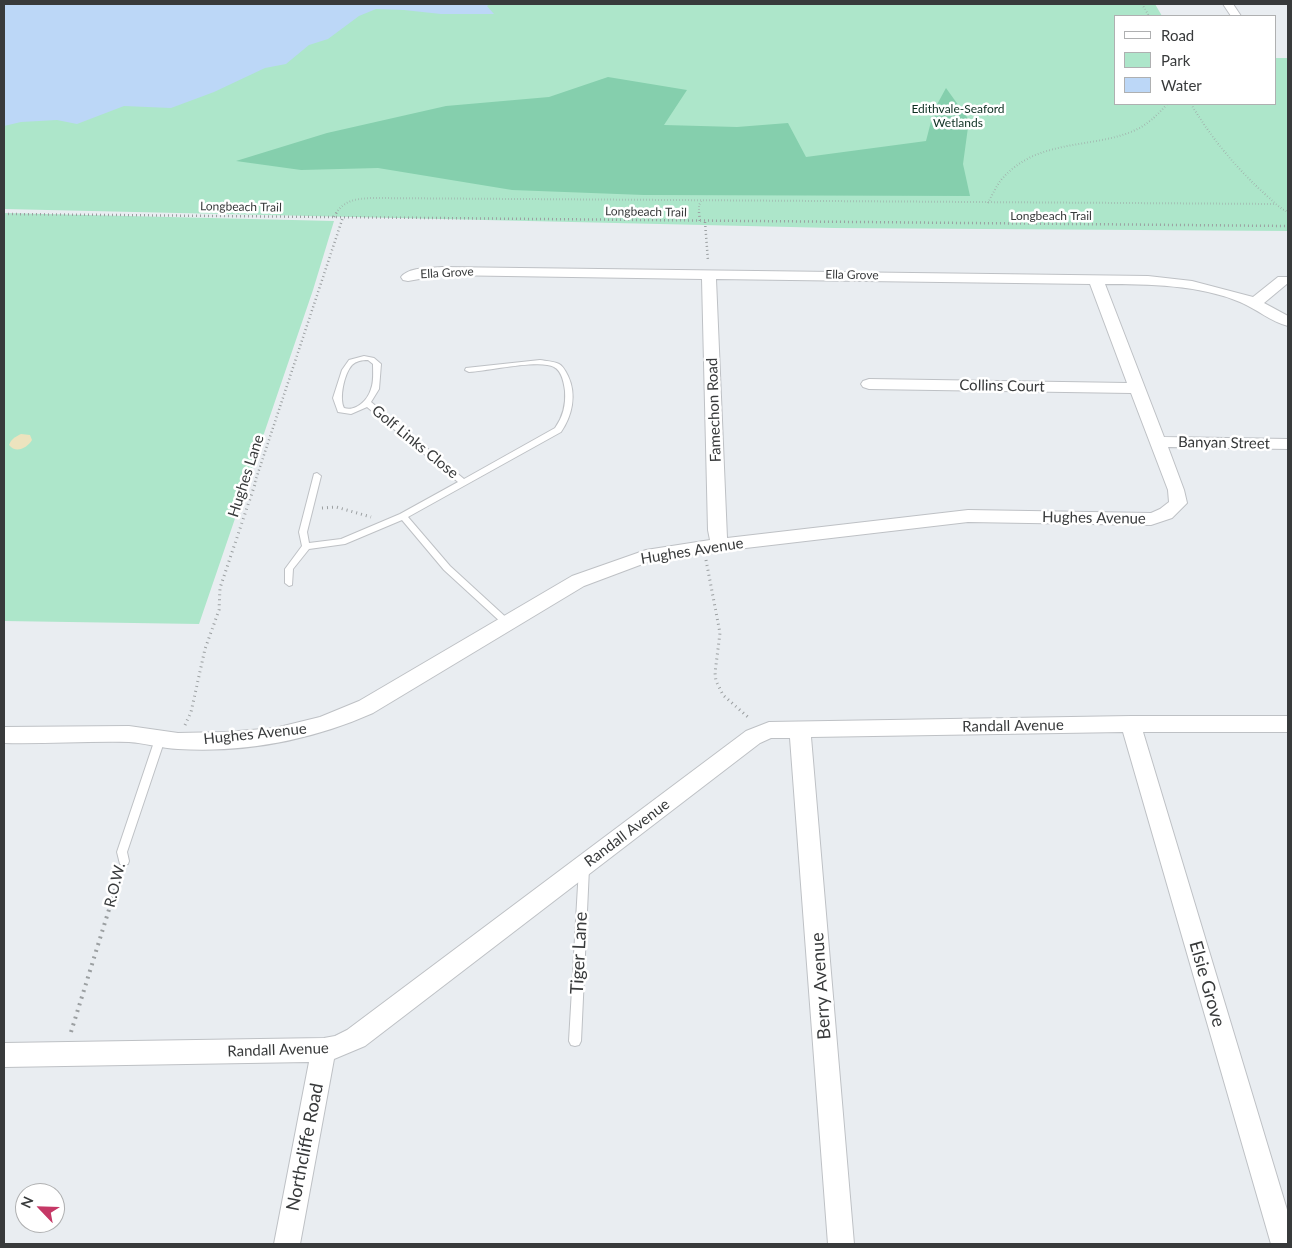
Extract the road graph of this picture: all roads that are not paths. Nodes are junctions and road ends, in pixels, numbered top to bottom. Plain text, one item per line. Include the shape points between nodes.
1 (1228, 4) edge
2 (1235, 15) edge
3 (709, 274) junction
4 (408, 277) dead end
5 (1096, 280) junction
6 (1283, 280) dead end
7 (1254, 304) junction
8 (1288, 322) edge
9 (468, 370) dead end
10 (869, 384) dead end
11 (1136, 388) junction
12 (367, 403) junction
13 (1159, 442) junction
14 (1288, 444) edge
15 (317, 476) dead end
16 (463, 482) junction
17 (403, 516) junction
18 (306, 546) junction
19 (712, 546) junction
20 (289, 583) dead end
21 (507, 623) junction
22 (1131, 724) junction
23 (1288, 724) edge
24 (799, 728) junction
25 (4, 736) edge
26 (169, 740) junction
27 (124, 861) road end
28 (584, 866) junction
29 (574, 1041) dead end
30 (324, 1050) junction
31 (4, 1055) edge
32 (287, 1244) edge
33 (841, 1244) edge
34 (1284, 1244) edge

1 - 2 street
3 - 4 street, Ella Grove via 442,271
3 - 5 street, Ella Grove
3 - 19 street, Famechon Road via 717,530
5 - 7 street, Ella Grove via 1192,284
5 - 11 street, Hughes Avenue
6 - 7 street
7 - 8 street, Ella Grove
9 - 16 lane, Golf Links Close via 555,364 566,376 568,403 565,420 558,430
10 - 11 street, Collins Court
11 - 13 street, Hughes Avenue
12 - 12 lane, Golf Links Close via 357,410 345,412 337,399 347,366 365,358 373,359 377,364 375,389
12 - 16 lane, Golf Links Close
13 - 14 street, Banyan Street
13 - 19 street, Hughes Avenue via 1178,503 1172,511 1151,519 968,516
15 - 18 lane via 303,532
16 - 17 lane, Golf Links Close
17 - 18 lane, Golf Links Close via 342,542
17 - 21 lane via 447,568
18 - 20 lane via 289,569
19 - 21 street, Hughes Avenue via 646,556 578,581
21 - 26 street, Hughes Avenue via 366,707 331,722 265,736
22 - 23 street, Randall Avenue
22 - 24 street, Randall Avenue
22 - 34 street, Elsie Grove
24 - 28 street, Randall Avenue via 758,734
24 - 33 street, Berry Avenue
25 - 26 street, Hughes Avenue via 128,734
26 - 27 lane, R.O.W. via 122,852
28 - 29 lane, Tiger Lane
28 - 30 street, Randall Avenue via 356,1038
30 - 31 street, Randall Avenue
30 - 32 street, Northcliffe Road

